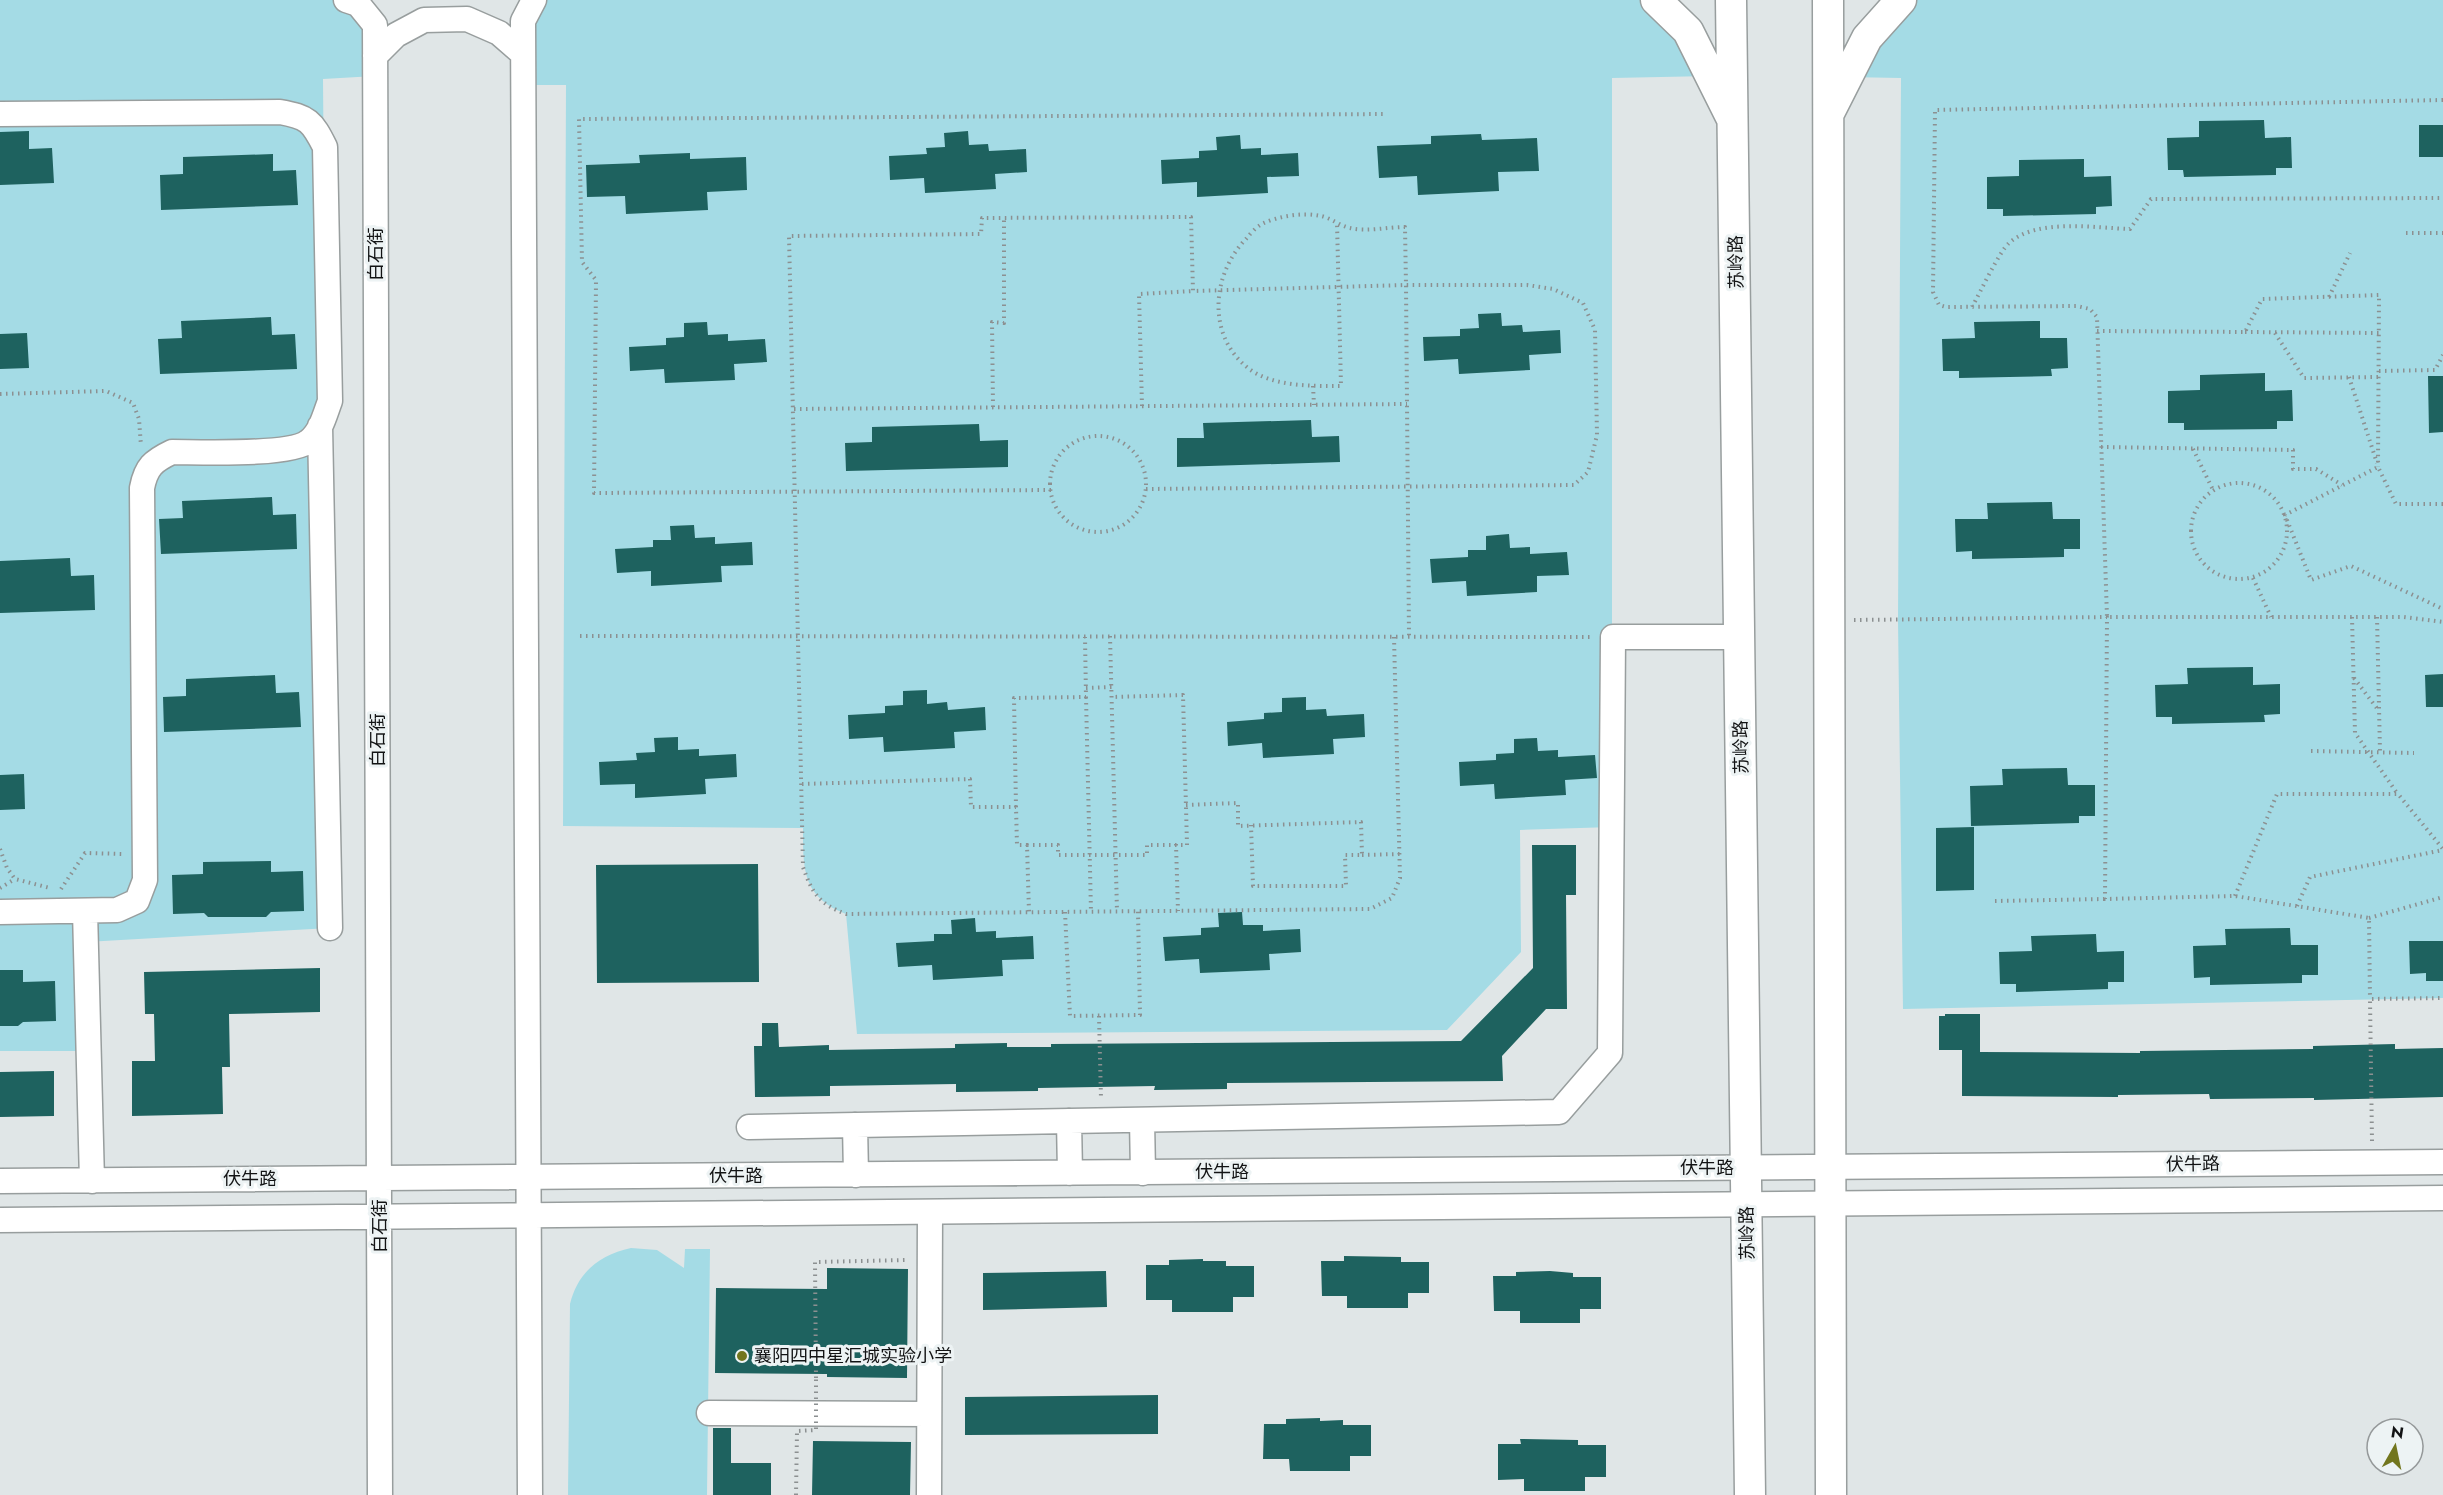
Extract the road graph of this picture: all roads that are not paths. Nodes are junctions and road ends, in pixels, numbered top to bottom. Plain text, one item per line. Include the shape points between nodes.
1 (346, 0) edge
2 (534, 0) edge
3 (1656, 0) edge
4 (1731, 0) edge
5 (1828, 0) edge
6 (1901, 0) edge
7 (523, 54) junction
8 (375, 56) junction
9 (0, 114) edge
10 (1827, 116) junction
11 (1734, 125) junction
12 (320, 426) junction
13 (1740, 638) junction
14 (85, 911) junction
15 (0, 912) edge
16 (330, 928) dead end
17 (1069, 1120) junction
18 (1142, 1120) junction
19 (855, 1125) junction
20 (749, 1127) dead end
21 (2443, 1162) edge
22 (1830, 1167) junction
23 (1746, 1168) junction
24 (1070, 1173) junction
25 (1143, 1173) junction
26 (856, 1175) junction
27 (528, 1177) junction
28 (380, 1178) junction
29 (0, 1181) edge
30 (92, 1181) junction
31 (2443, 1198) edge
32 (1747, 1204) junction
33 (1830, 1204) junction
34 (930, 1212) junction
35 (529, 1216) junction
36 (380, 1218) junction
37 (0, 1220) edge
38 (709, 1413) dead end
39 (929, 1414) junction
40 (380, 1495) edge
41 (530, 1495) edge
42 (929, 1495) edge
43 (1750, 1495) edge
44 (1831, 1495) edge

1 - 8 street, 白石街 via 358,4 375,25
2 - 7 street via 523,21
3 - 11 main road via 1688,31
4 - 11 main road, 苏岭路
5 - 10 main road
6 - 10 main road via 1867,38
7 - 8 street via 499,33 467,19 424,20 396,35
7 - 27 street
8 - 28 street, 白石街
9 - 12 street via 280,112 301,116 315,128 325,147 330,389 330,401
10 - 22 main road
11 - 13 main road, 苏岭路
12 - 14 street via 309,441 291,449 172,452 157,459 145,473 145,879 137,901 117,910
12 - 16 street
13 - 18 street via 1613,637 1610,1053 1559,1112
13 - 23 main road, 苏岭路
14 - 15 street
14 - 30 street
17 - 18 street
17 - 19 street
17 - 24 street
18 - 25 street
19 - 20 street
19 - 26 street
21 - 22 street, 伏牛路
22 - 23 street, 伏牛路
22 - 33 main road
23 - 25 street, 伏牛路
23 - 32 main road, 苏岭路
24 - 25 street, 伏牛路
24 - 26 street, 伏牛路
26 - 27 street, 伏牛路
27 - 28 street, 伏牛路
27 - 35 street
28 - 30 street, 伏牛路
28 - 36 street, 白石街
29 - 30 street, 伏牛路
31 - 33 street
32 - 33 street
32 - 34 street
32 - 43 main road, 苏岭路
33 - 44 main road
34 - 35 street
34 - 39 street
35 - 36 street
35 - 41 street
36 - 37 street
36 - 40 street, 白石街
38 - 39 street
39 - 42 street

